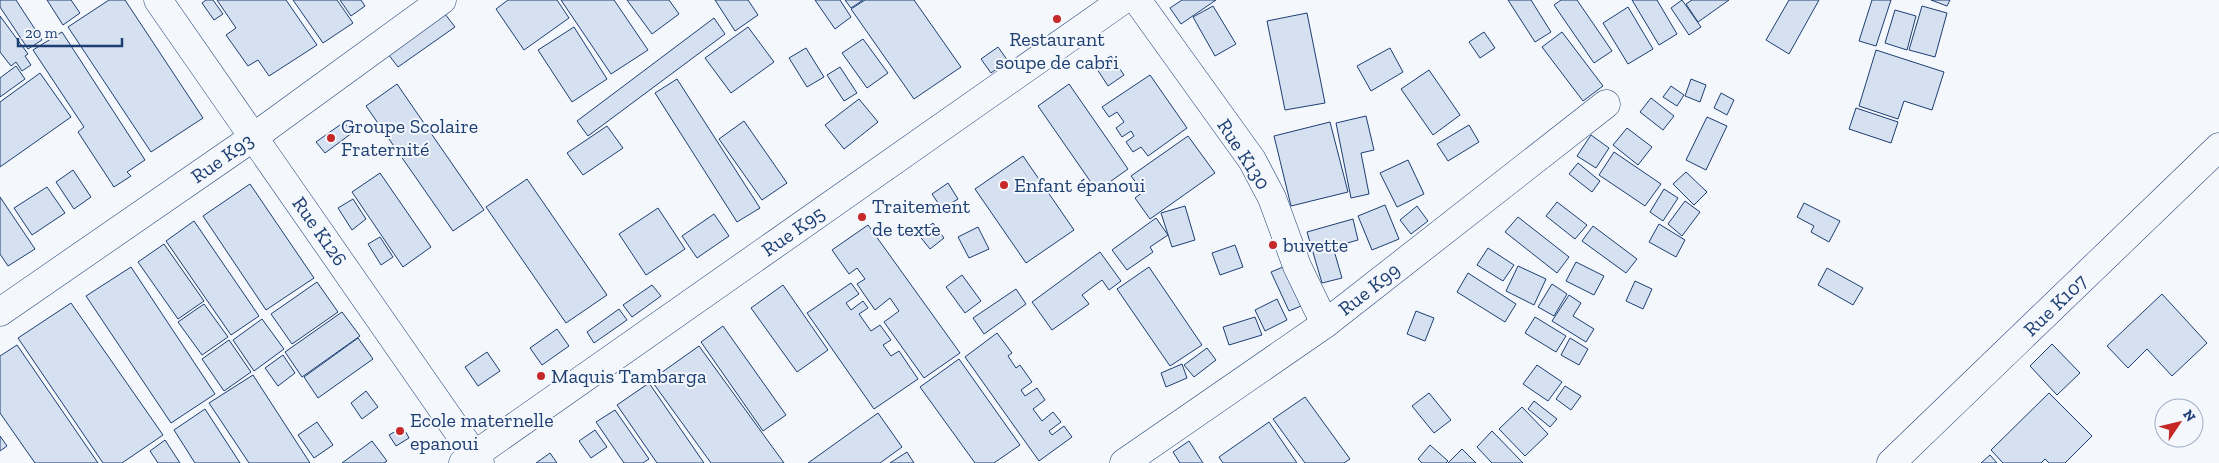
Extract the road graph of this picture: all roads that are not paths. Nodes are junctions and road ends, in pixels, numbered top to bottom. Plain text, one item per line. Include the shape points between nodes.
1 (158, 0) edge
2 (442, 0) edge
3 (1123, 0) edge
4 (1137, 0) edge
5 (1606, 104) dead end
6 (254, 136) junction
7 (2217, 152) edge
8 (0, 312) edge
9 (1325, 324) junction
10 (472, 460) edge
11 (1124, 463) edge
12 (1891, 463) edge

1 - 6 street, Rue K126
2 - 6 street, Rue K93
3 - 10 street, Rue K95
4 - 9 street, Rue K130 via 1252,160 1272,198 1297,266
5 - 9 street, Rue K99
6 - 8 street, Rue K93
6 - 10 street, Rue K126
7 - 12 street, Rue K107
9 - 11 street, Rue K99

